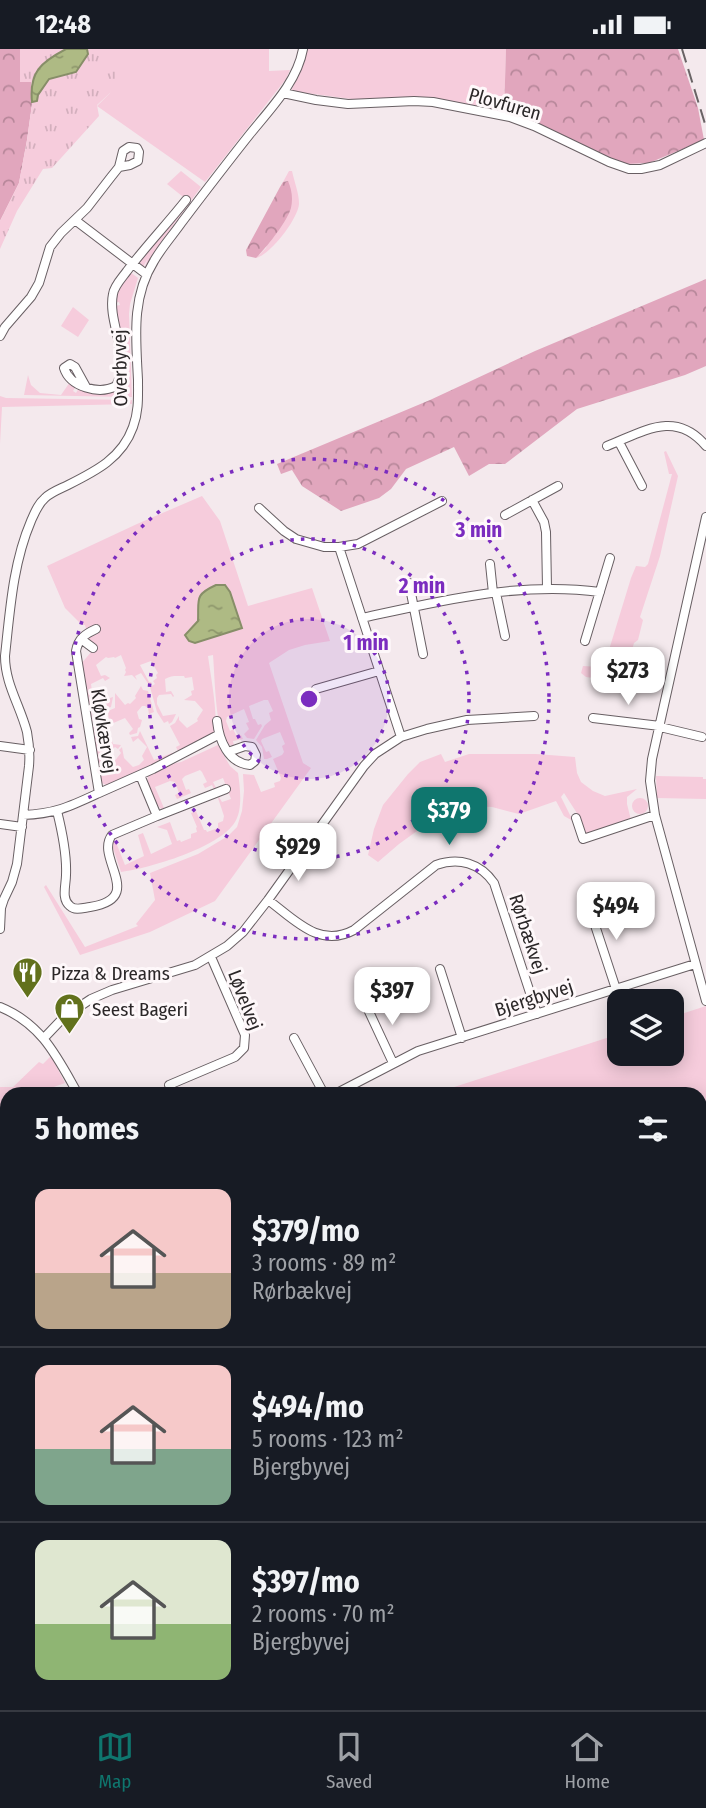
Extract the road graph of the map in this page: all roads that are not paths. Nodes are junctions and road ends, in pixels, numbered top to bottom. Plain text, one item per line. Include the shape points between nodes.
1 (303, 49) edge
2 (283, 93) junction
3 (706, 143) edge
4 (119, 167) dead end
5 (186, 200) dead end
6 (75, 220) junction
7 (133, 264) junction
8 (146, 274) junction
9 (0, 336) edge
10 (86, 387) dead end
11 (618, 442) junction
12 (607, 446) dead end
13 (706, 446) edge
14 (558, 486) dead end
15 (642, 486) dead end
16 (532, 500) junction
17 (442, 501) dead end
18 (259, 508) dead end
19 (505, 515) dead end
20 (706, 517) edge
21 (339, 547) junction
22 (610, 558) dead end
23 (490, 564) dead end
24 (409, 583) dead end
25 (547, 588) junction
26 (600, 592) junction
27 (495, 593) junction
28 (414, 606) junction
29 (362, 618) junction
30 (96, 629) dead end
31 (505, 636) dead end
32 (81, 639) junction
33 (585, 641) dead end
34 (93, 648) dead end
35 (423, 654) dead end
36 (379, 671) junction
37 (316, 689) dead end
38 (534, 716) dead end
39 (593, 718) dead end
40 (218, 721) dead end
41 (660, 727) junction
42 (218, 735) junction
43 (401, 737) junction
44 (702, 737) dead end
45 (0, 746) edge
46 (30, 750) junction
47 (228, 751) dead end
48 (140, 775) junction
49 (226, 789) dead end
50 (99, 793) junction
51 (57, 811) junction
52 (23, 815) junction
53 (655, 815) junction
54 (157, 816) junction
55 (576, 818) dead end
56 (0, 824) edge
57 (22, 827) junction
58 (268, 900) junction
59 (588, 904) dead end
60 (0, 929) edge
61 (211, 957) junction
62 (695, 964) junction
63 (440, 969) dead end
64 (616, 989) joint
65 (607, 992) edge
66 (706, 1001) edge
67 (365, 1003) dead end
68 (0, 1007) edge
69 (537, 1014) junction
70 (44, 1038) junction
71 (294, 1038) dead end
72 (462, 1038) junction
73 (393, 1063) junction
74 (74, 1087) edge
75 (170, 1087) edge
76 (320, 1087) edge
77 (348, 1087) edge

1 - 2 street, Overbyvej
2 - 3 street, Plovfuren via 348,104 433,102 510,117 629,169 660,165
2 - 8 street, Overbyvej
4 - 6 street
5 - 7 street
6 - 7 street
6 - 9 street via 50,247 39,283
7 - 8 street
7 - 10 street via 113,292 121,355 119,379 109,389
8 - 46 street, Overbyvej via 135,319 139,399 129,436 104,465 43,500 16,564 5,670
11 - 12 street
11 - 13 street via 668,425 694,433
11 - 15 street
14 - 16 street
16 - 19 street
16 - 25 street via 546,532
17 - 21 street via 358,544
18 - 21 street via 296,539
20 - 41 street
21 - 29 street
22 - 26 street
23 - 27 street
24 - 28 street
25 - 26 street
25 - 27 street
26 - 33 street
27 - 28 street
27 - 31 street
28 - 29 street
28 - 35 street
29 - 36 street
30 - 32 street
32 - 34 street
32 - 50 street, Kløvkærvej via 76,651
36 - 37 street
36 - 43 street
38 - 43 street via 467,720
39 - 41 street
40 - 42 street
41 - 44 street
41 - 53 street via 650,781
42 - 47 street
42 - 48 street
43 - 58 street via 365,766
45 - 46 street
46 - 52 street, Overbyvej
48 - 50 street
48 - 54 street
49 - 54 street
50 - 51 street, Kløvkærvej
51 - 52 street, Kløvkærvej
51 - 54 street via 66,902 76,909 101,905 115,895 116,875 107,847 112,835
52 - 57 street, Overbyvej
53 - 55 street via 583,839
53 - 62 street
56 - 57 street
57 - 60 street, Overbyvej
58 - 61 street via 243,932
58 - 69 street, Rørbækvej via 314,933 340,936 354,930 436,865 461,861 477,866 498,891
59 - 64 street
61 - 70 street via 91,999
61 - 75 street, Løvelvej via 245,1035 244,1048 235,1057
62 - 64 street, Bjergbyvej
62 - 66 street
63 - 72 street
65 - 69 street, Bjergbyvej
67 - 73 street
68 - 70 street
69 - 72 street, Bjergbyvej
70 - 74 street
71 - 76 street
72 - 73 street, Bjergbyvej
73 - 77 street, Bjergbyvej

